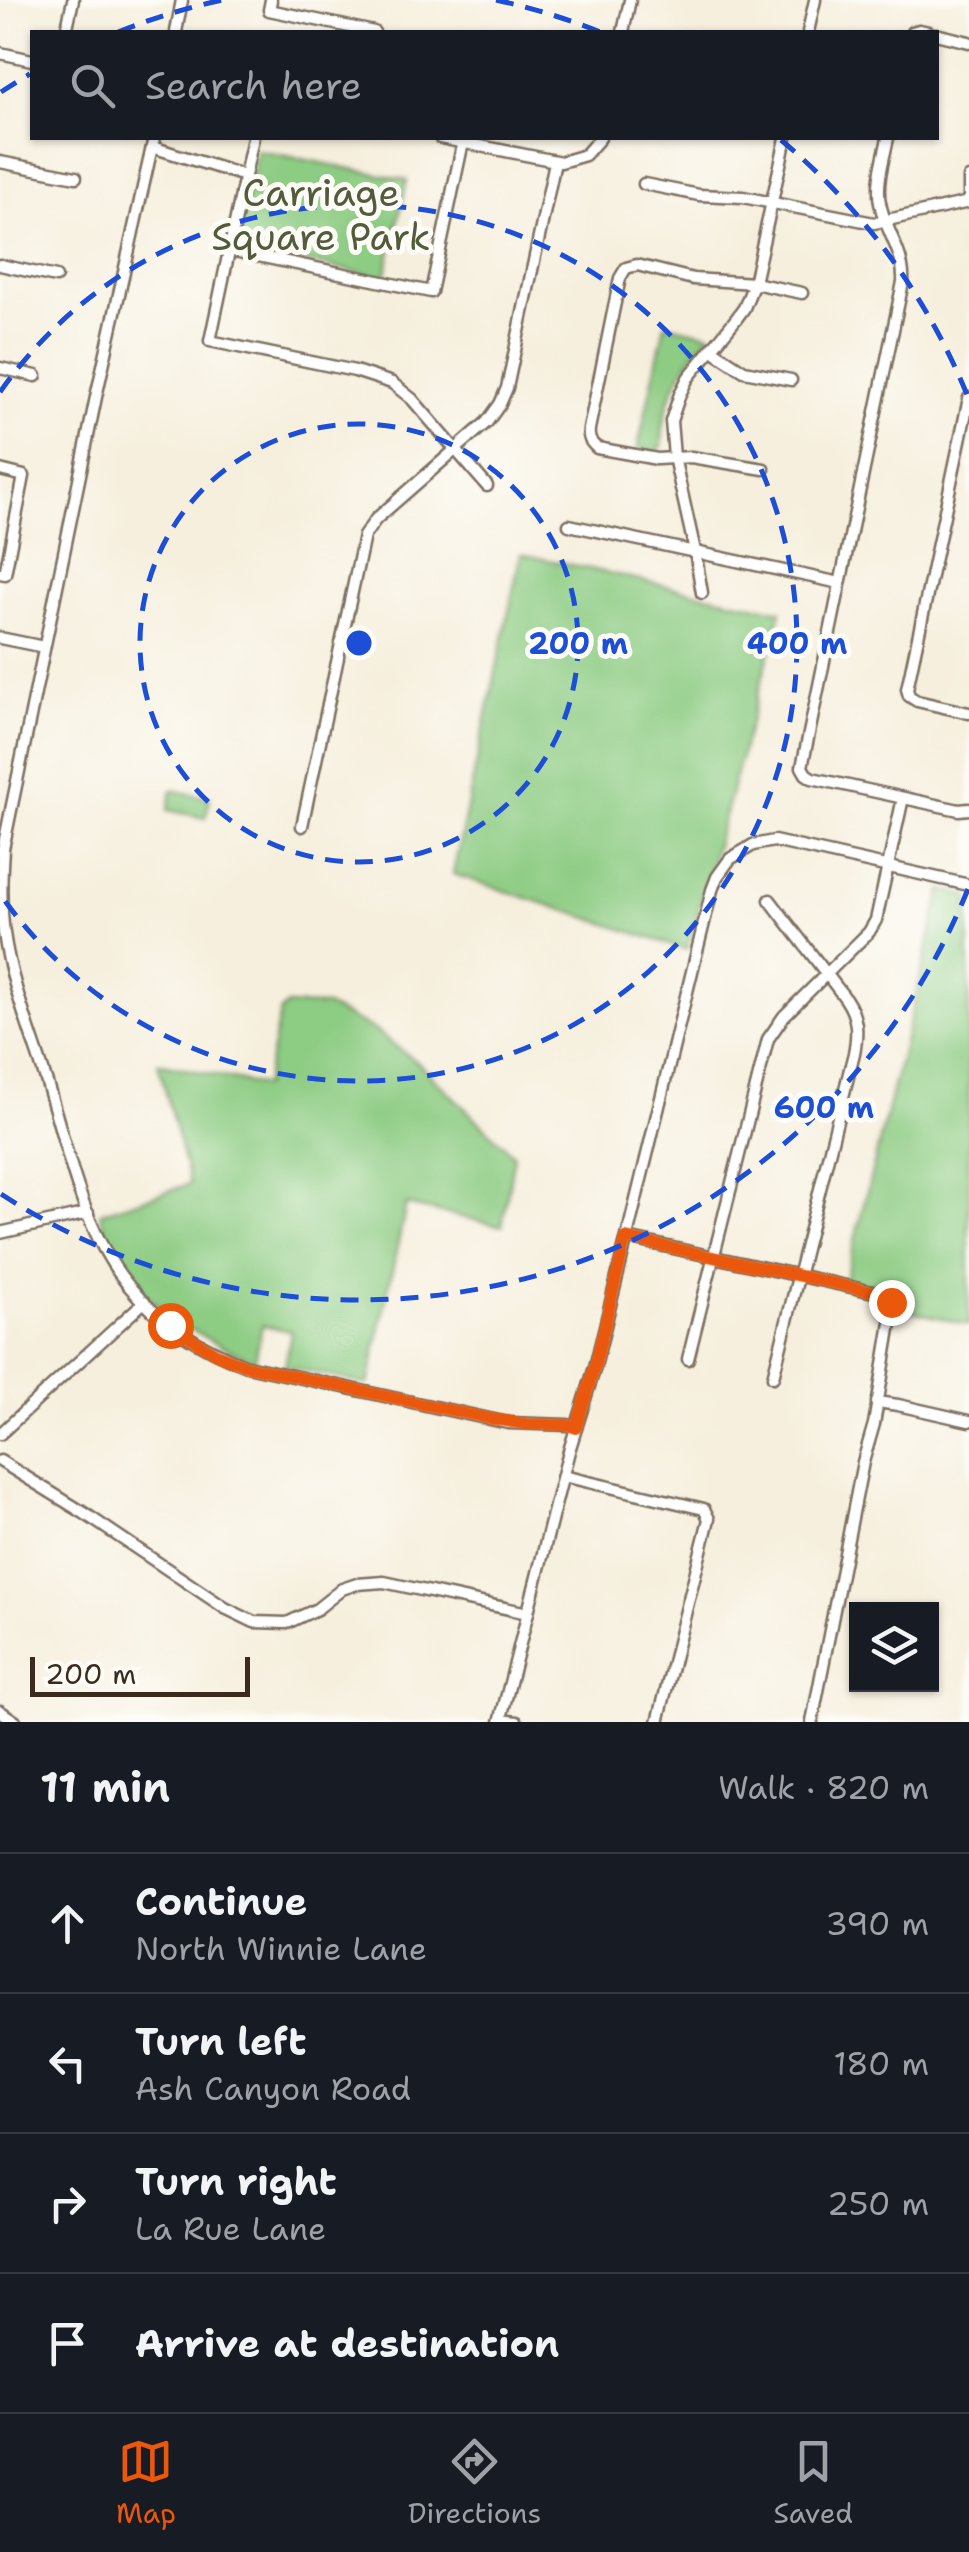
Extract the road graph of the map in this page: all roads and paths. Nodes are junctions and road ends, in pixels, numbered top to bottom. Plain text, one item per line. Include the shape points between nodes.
1 (73, 0) edge
2 (182, 0) edge
3 (629, 0) edge
4 (815, 0) edge
5 (270, 5) edge
6 (66, 30) edge
7 (176, 30) edge
8 (366, 30) edge
9 (623, 30) edge
10 (808, 30) edge
11 (939, 35) edge
12 (969, 42) edge
13 (0, 53) edge
14 (30, 60) edge
15 (253, 140) edge
16 (452, 140) edge
17 (599, 140) edge
18 (786, 140) edge
19 (888, 140) edge
20 (153, 142) edge
21 (463, 142) junction
22 (0, 162) edge
23 (554, 162) junction
24 (245, 176) junction
25 (76, 177) dead end
26 (969, 178) edge
27 (644, 184) dead end
28 (969, 200) edge
29 (772, 203) junction
30 (886, 222) junction
31 (229, 250) junction
32 (0, 265) edge
33 (56, 277) dead end
34 (754, 283) junction
35 (802, 293) dead end
36 (711, 349) junction
37 (0, 368) edge
38 (36, 376) dead end
39 (791, 380) dead end
40 (969, 398) edge
41 (455, 449) junction
42 (674, 457) junction
43 (764, 469) dead end
44 (0, 470) edge
45 (487, 486) dead end
46 (569, 525) dead end
47 (695, 551) junction
48 (0, 573) edge
49 (840, 583) junction
50 (702, 593) dead end
51 (0, 638) edge
52 (44, 647) junction
53 (969, 712) edge
54 (903, 798) junction
55 (969, 809) edge
56 (302, 826) dead end
57 (889, 866) junction
58 (969, 885) edge
59 (770, 900) dead end
60 (827, 974) junction
61 (88, 1214) junction
62 (0, 1233) edge
63 (626, 1238) junction
64 (713, 1256) junction
65 (799, 1275) junction
66 (144, 1302) junction
67 (688, 1359) dead end
68 (773, 1377) dead end
69 (877, 1402) junction
70 (969, 1421) edge
71 (576, 1428) junction
72 (0, 1434) edge
73 (0, 1461) edge
74 (562, 1476) junction
75 (528, 1613) junction
76 (0, 1711) edge
77 (500, 1721) edge
78 (16, 1722) edge
79 (517, 1722) edge
80 (658, 1722) edge
81 (812, 1722) edge

1 - 6 street
2 - 7 street
3 - 9 street
4 - 10 street
5 - 8 street
11 - 12 street
13 - 14 street
15 - 24 street
16 - 21 street
17 - 23 street via 577,159
18 - 29 street
19 - 30 street via 879,182
20 - 24 street
20 - 52 street
21 - 23 street
21 - 31 street via 432,292
22 - 25 street
23 - 41 street via 507,388 488,422
24 - 31 street
26 - 28 street
27 - 29 street
28 - 30 street
29 - 30 street
29 - 34 street
30 - 49 street via 903,282
31 - 41 street via 210,341 392,383
32 - 33 street
34 - 35 street
34 - 36 street via 744,308
34 - 42 street via 632,266 620,278 588,436 596,448
36 - 39 street via 744,370
36 - 42 street via 680,394 671,421
37 - 38 street
40 - 53 street via 906,689 917,701
41 - 45 street
41 - 56 street via 364,536
42 - 43 street
42 - 47 street
44 - 48 street via 24,476 5,574
46 - 47 street
47 - 49 street
47 - 50 street
49 - 54 street via 803,771
51 - 52 street
52 - 61 street via 6,828 0,898 16,988
54 - 55 street
54 - 57 street
57 - 58 street
57 - 60 street via 869,932
57 - 63 street via 782,842 753,845 717,876
59 - 60 street
60 - 64 street via 768,1039
60 - 65 street via 852,1008 857,1037
61 - 62 street
61 - 66 street via 102,1246
63 - 64 street
63 - 71 street
64 - 65 street
64 - 67 street
65 - 68 street
65 - 69 street via 891,1302
66 - 71 street via 189,1339 247,1366 491,1419
66 - 72 street
69 - 70 street
69 - 81 street
71 - 74 street
73 - 75 street via 254,1622 288,1623 342,1590 384,1582
74 - 75 street
74 - 80 street via 707,1512
75 - 77 street
76 - 78 street
77 - 79 street

